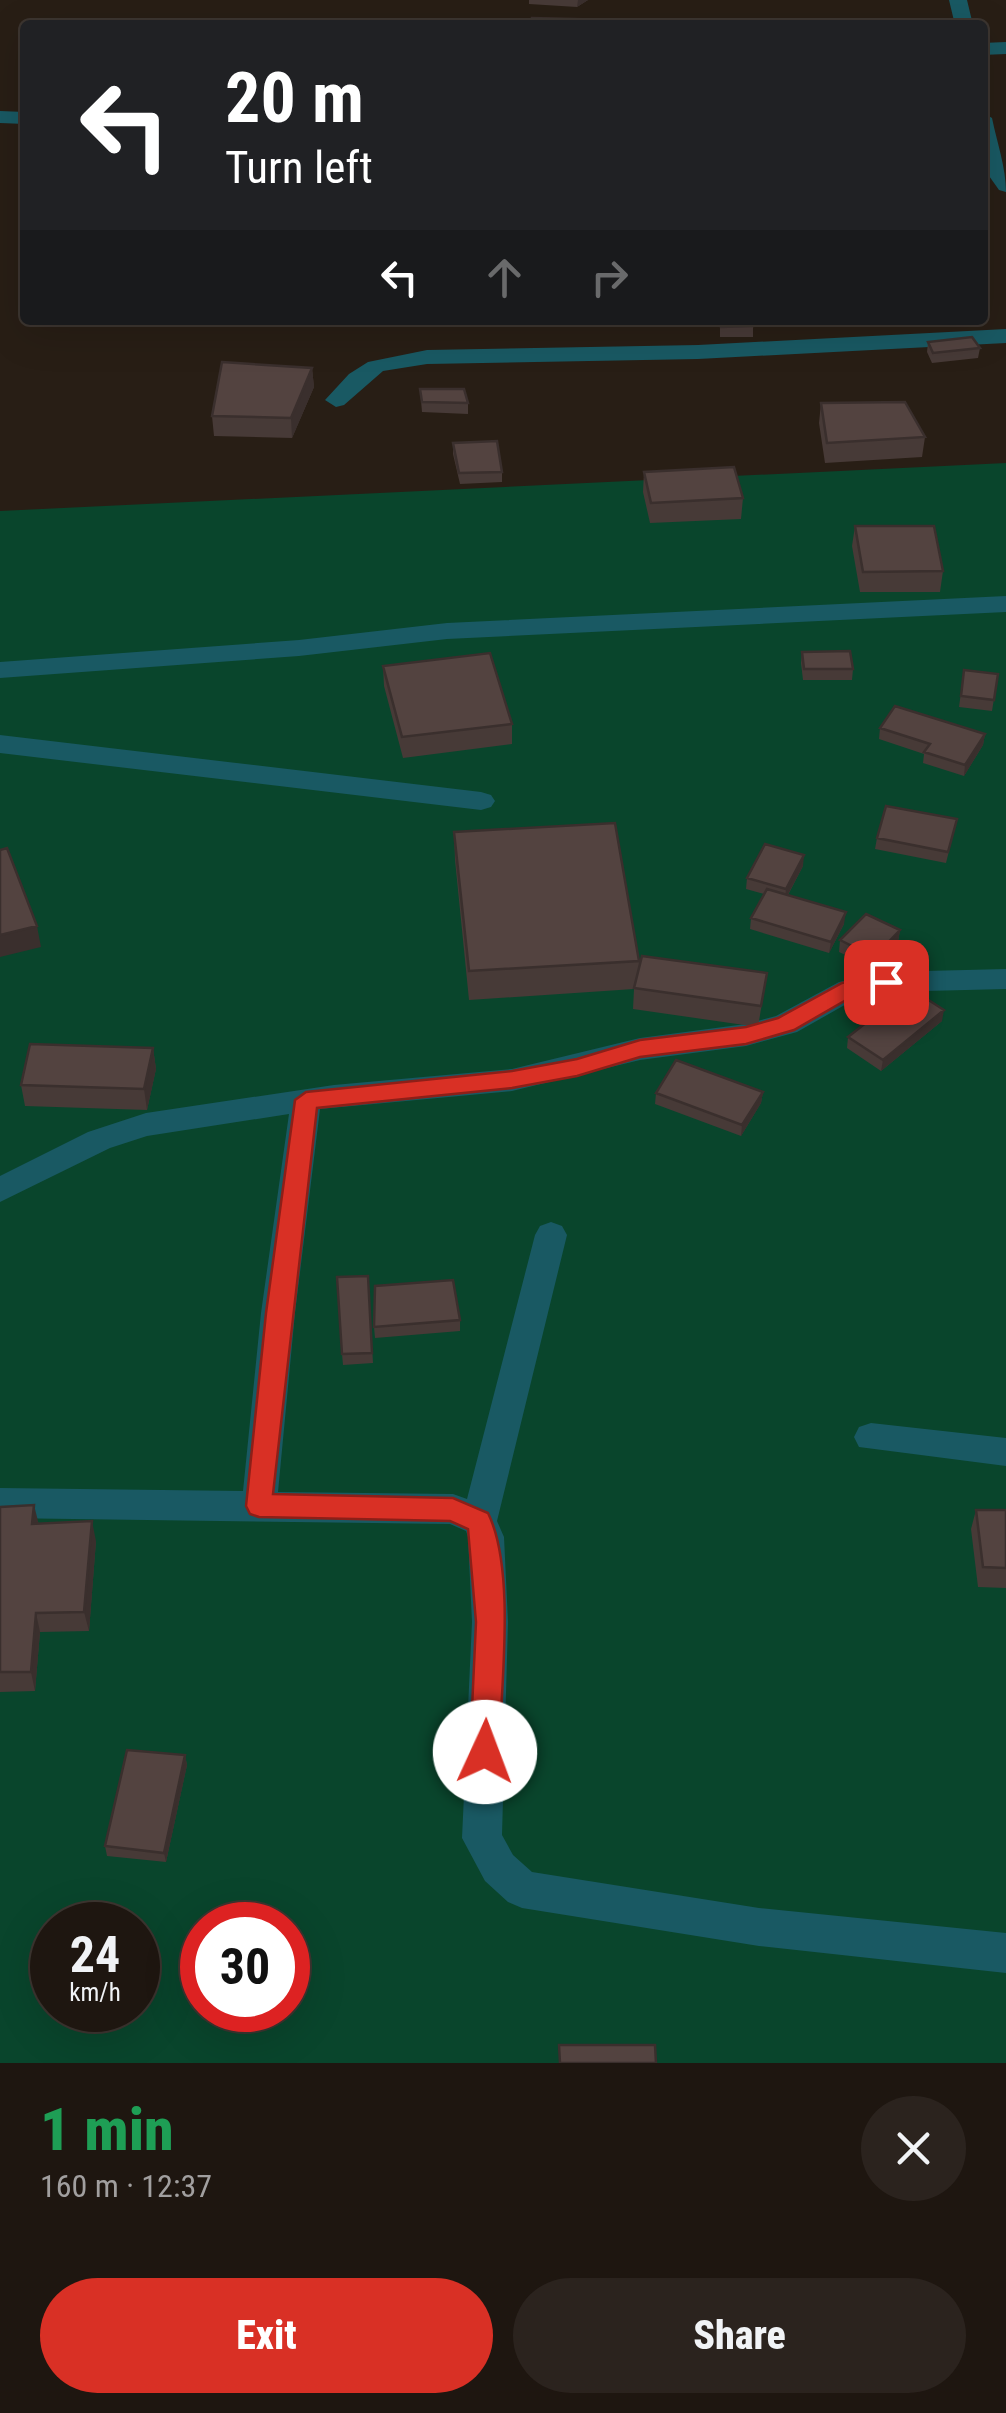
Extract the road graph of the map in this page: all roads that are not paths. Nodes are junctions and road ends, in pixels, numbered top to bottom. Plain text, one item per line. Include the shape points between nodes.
1 (988, 164) edge
2 (1006, 186) edge
3 (1006, 336) edge
4 (336, 400) dead end
5 (1006, 604) edge
6 (0, 670) edge
7 (0, 744) edge
8 (481, 801) dead end
9 (1006, 979) edge
10 (306, 1100) junction
11 (4, 1180) edge
12 (550, 1236) dead end
13 (871, 1437) dead end
14 (1006, 1452) edge
15 (0, 1503) edge
16 (259, 1506) junction
17 (478, 1521) junction
18 (1006, 1954) edge

1 - 2 street
3 - 4 street via 426,357 361,371
5 - 6 street via 447,632
7 - 8 street
9 - 10 street via 886,982 850,989 786,1024 746,1036 640,1048 512,1080
10 - 11 street via 146,1124
10 - 16 street
12 - 17 street
13 - 14 street
15 - 16 street
16 - 17 street via 453,1509
17 - 18 street via 486,1537 490,1622 482,1838 499,1868 522,1889 759,1927

